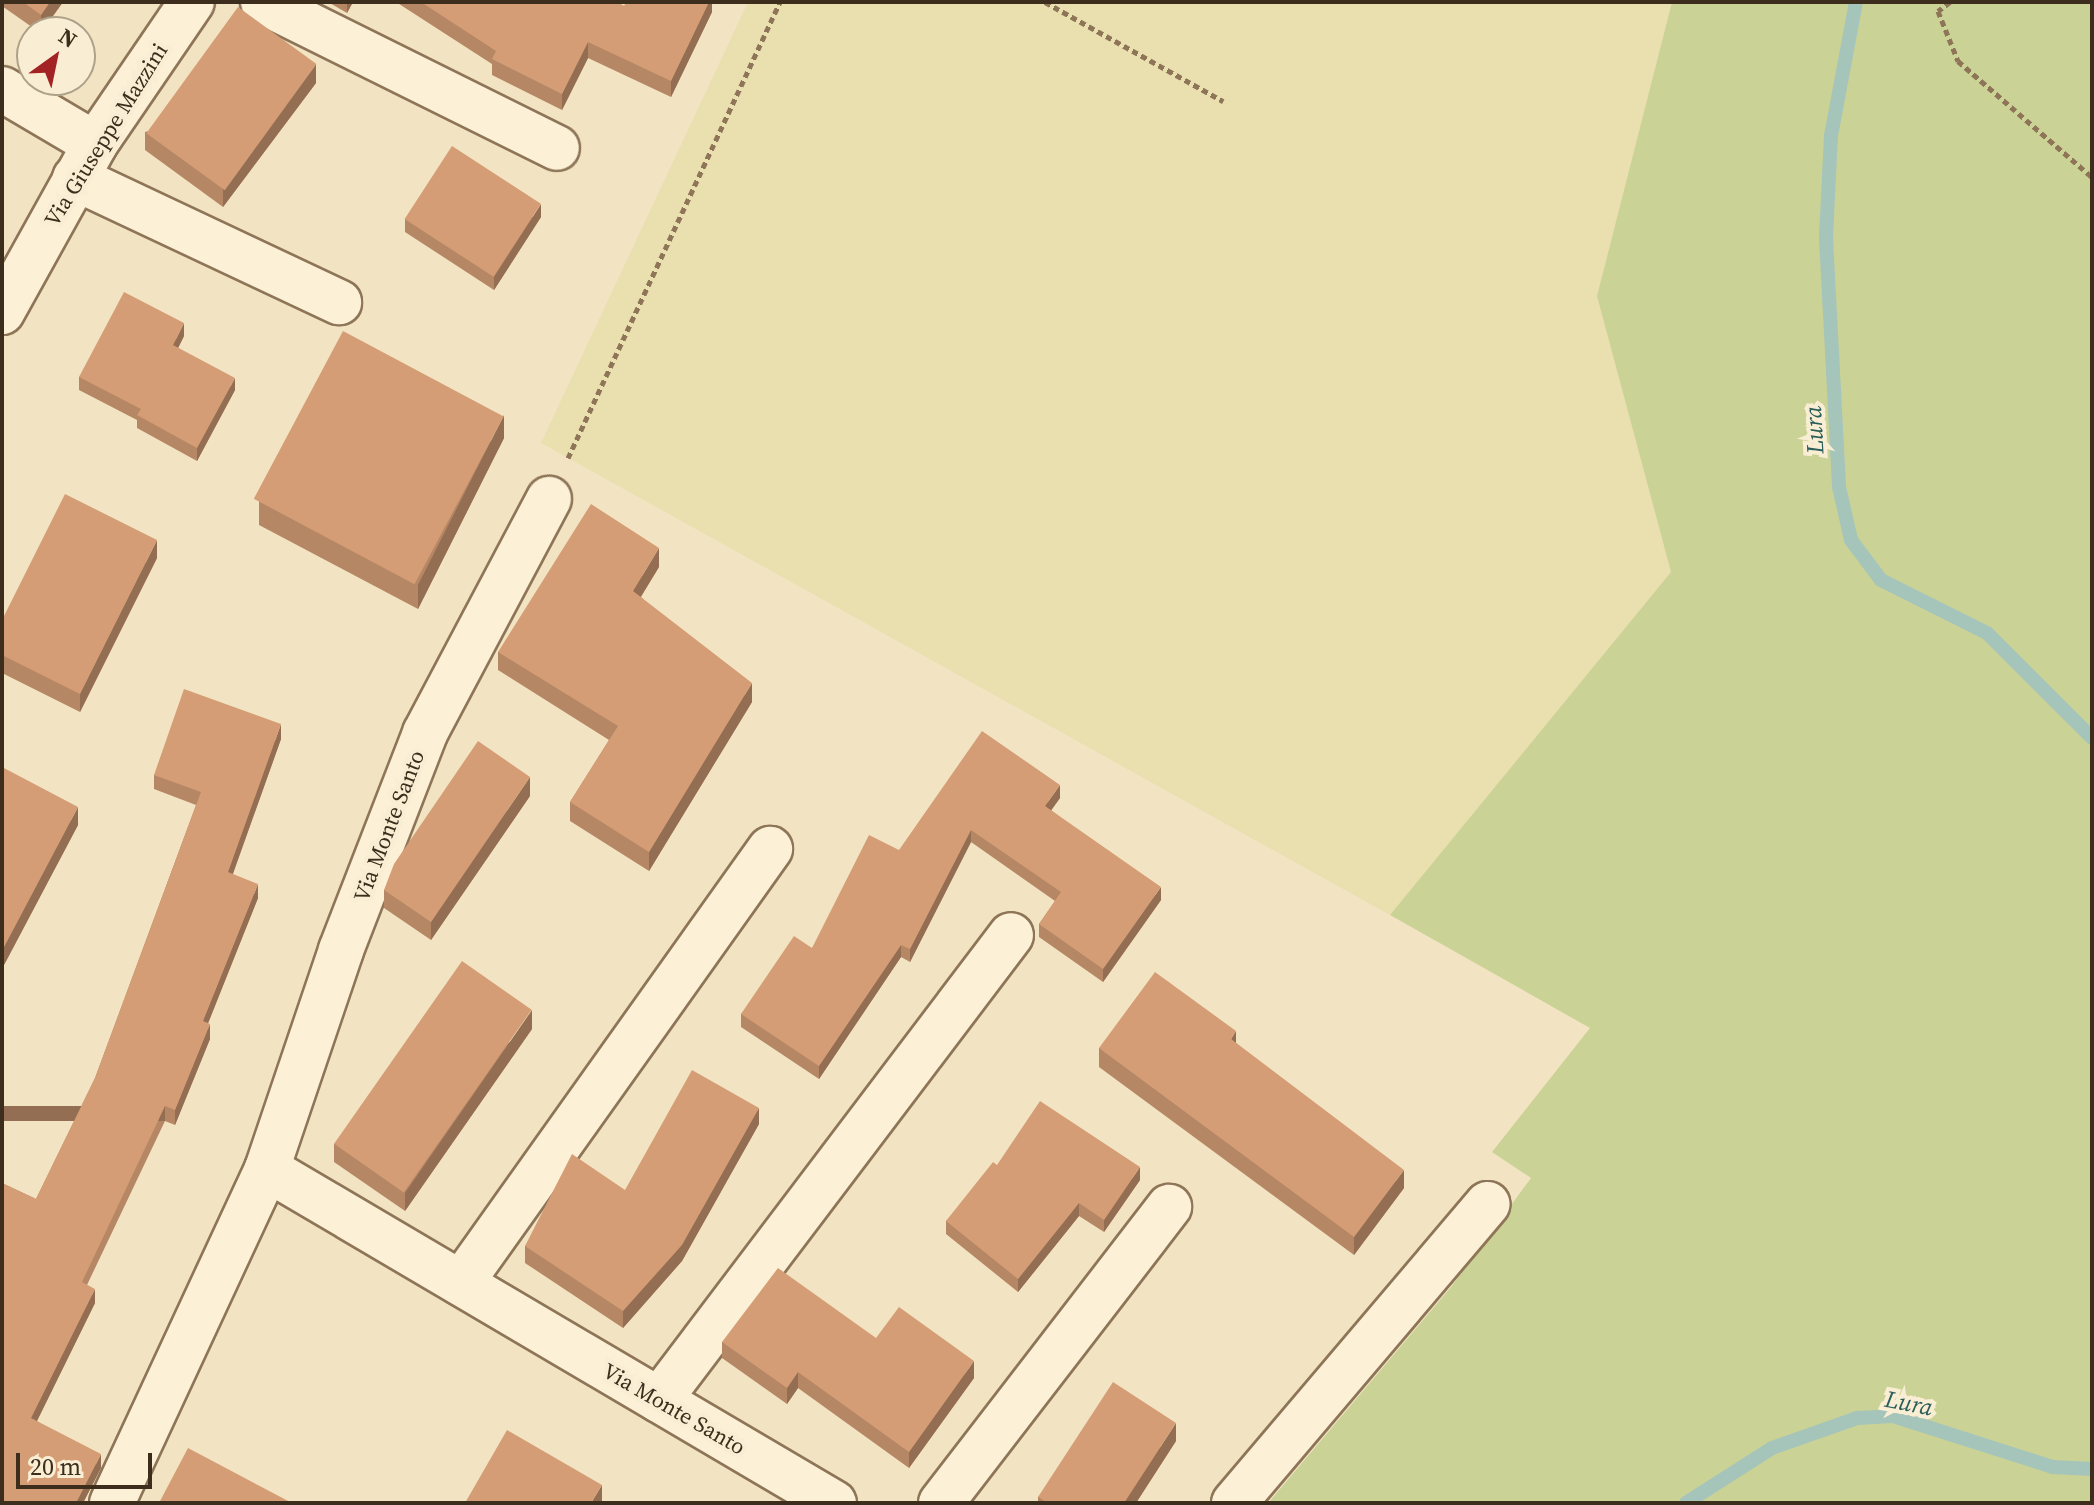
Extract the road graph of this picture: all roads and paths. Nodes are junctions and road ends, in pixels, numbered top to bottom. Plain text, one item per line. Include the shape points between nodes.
1 (192, 2) edge
2 (263, 2) edge
3 (780, 2) edge
4 (1045, 2) edge
5 (1950, 2) edge
6 (2, 89) edge
7 (1223, 101) dead end
8 (557, 148) dead end
9 (85, 161) junction
10 (2092, 177) edge
11 (339, 302) dead end
12 (2, 312) edge
13 (549, 499) joint
14 (770, 849) dead end
15 (1011, 935) dead end
16 (267, 1169) junction
17 (1488, 1204) dead end
18 (1169, 1207) dead end
19 (461, 1283) junction
20 (659, 1400) junction
21 (112, 1503) edge
22 (834, 1503) edge
23 (941, 1503) edge
24 (1234, 1503) edge

1 - 9 street, Via Giuseppe Mazzini
2 - 8 street
3 - 13 path
4 - 7 path
5 - 10 path via 1938,11 1958,61
6 - 9 street
9 - 11 street
9 - 12 street, Via Giuseppe Mazzini
13 - 16 street, Via Monte Santo via 425,733 341,950
14 - 19 street
15 - 20 street
16 - 19 street, Via Monte Santo
16 - 21 street, Via Monte Santo
17 - 24 street
18 - 23 street
19 - 20 street, Via Monte Santo
20 - 22 street, Via Monte Santo

